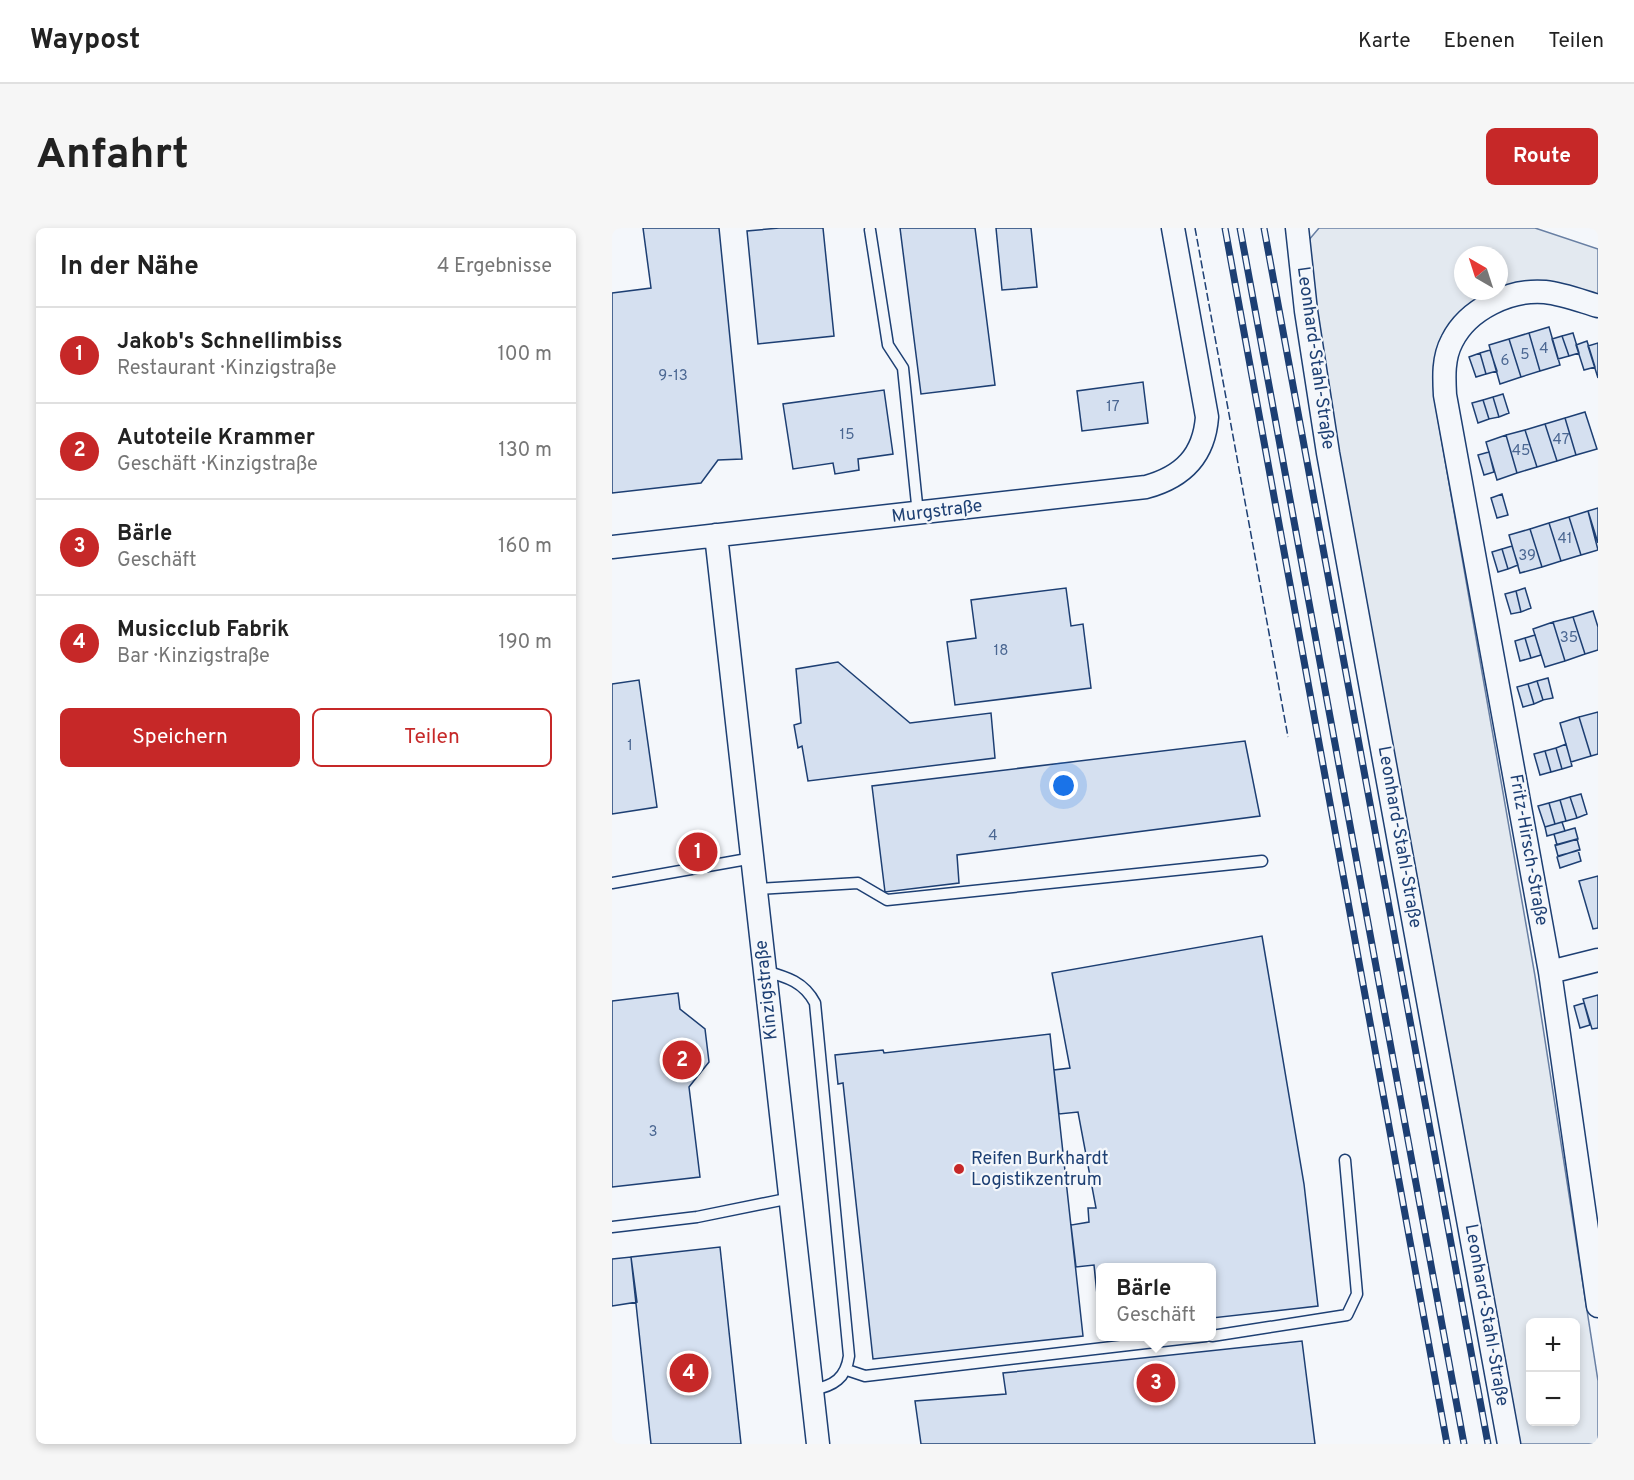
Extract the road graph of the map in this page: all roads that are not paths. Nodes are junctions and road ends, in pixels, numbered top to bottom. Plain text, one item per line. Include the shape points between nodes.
1 (1173, 228) edge
2 (1297, 228) edge
3 (870, 230) dead end
4 (1598, 306) edge
5 (918, 515) junction
6 (716, 535) junction
7 (612, 547) edge
8 (753, 858) junction
9 (1262, 861) dead end
10 (612, 883) edge
11 (756, 889) junction
12 (1598, 960) edge
13 (765, 971) junction
14 (1550, 972) junction
15 (1345, 1160) dead end
16 (791, 1198) junction
17 (612, 1227) edge
18 (1596, 1272) edge
19 (1598, 1306) edge
20 (1216, 1335) edge
21 (1163, 1341) edge
22 (847, 1370) junction
23 (812, 1390) junction
24 (818, 1444) edge
25 (1509, 1444) edge

1 - 5 street, Murgstraße via 1207,402 1201,448 1179,474 1146,487
2 - 25 street, Leonhard-Stahl-Straße via 1328,453
3 - 5 lane via 888,345 903,368
4 - 14 street, Fritz-Hirsch-Straße via 1545,292 1509,296 1492,303 1462,326 1452,341 1444,376
5 - 6 street, Murgstraße
6 - 7 street, Murgstraße
6 - 8 street, Kinzigstraße
8 - 10 lane
8 - 11 street, Kinzigstraße
9 - 11 lane via 887,900 858,883
11 - 13 street, Kinzigstraße
12 - 14 street
13 - 16 street, Kinzigstraße
13 - 22 lane via 795,981 809,992 814,1003 849,1356
14 - 18 street, Fritz-Hirsch-Straße
15 - 20 lane via 1357,1294 1347,1315
16 - 17 lane via 697,1217
16 - 23 street, Kinzigstraße
18 - 19 street, Fritz-Hirsch-Straße
21 - 22 lane via 865,1376
22 - 23 lane via 838,1381
23 - 24 street, Kinzigstraße

